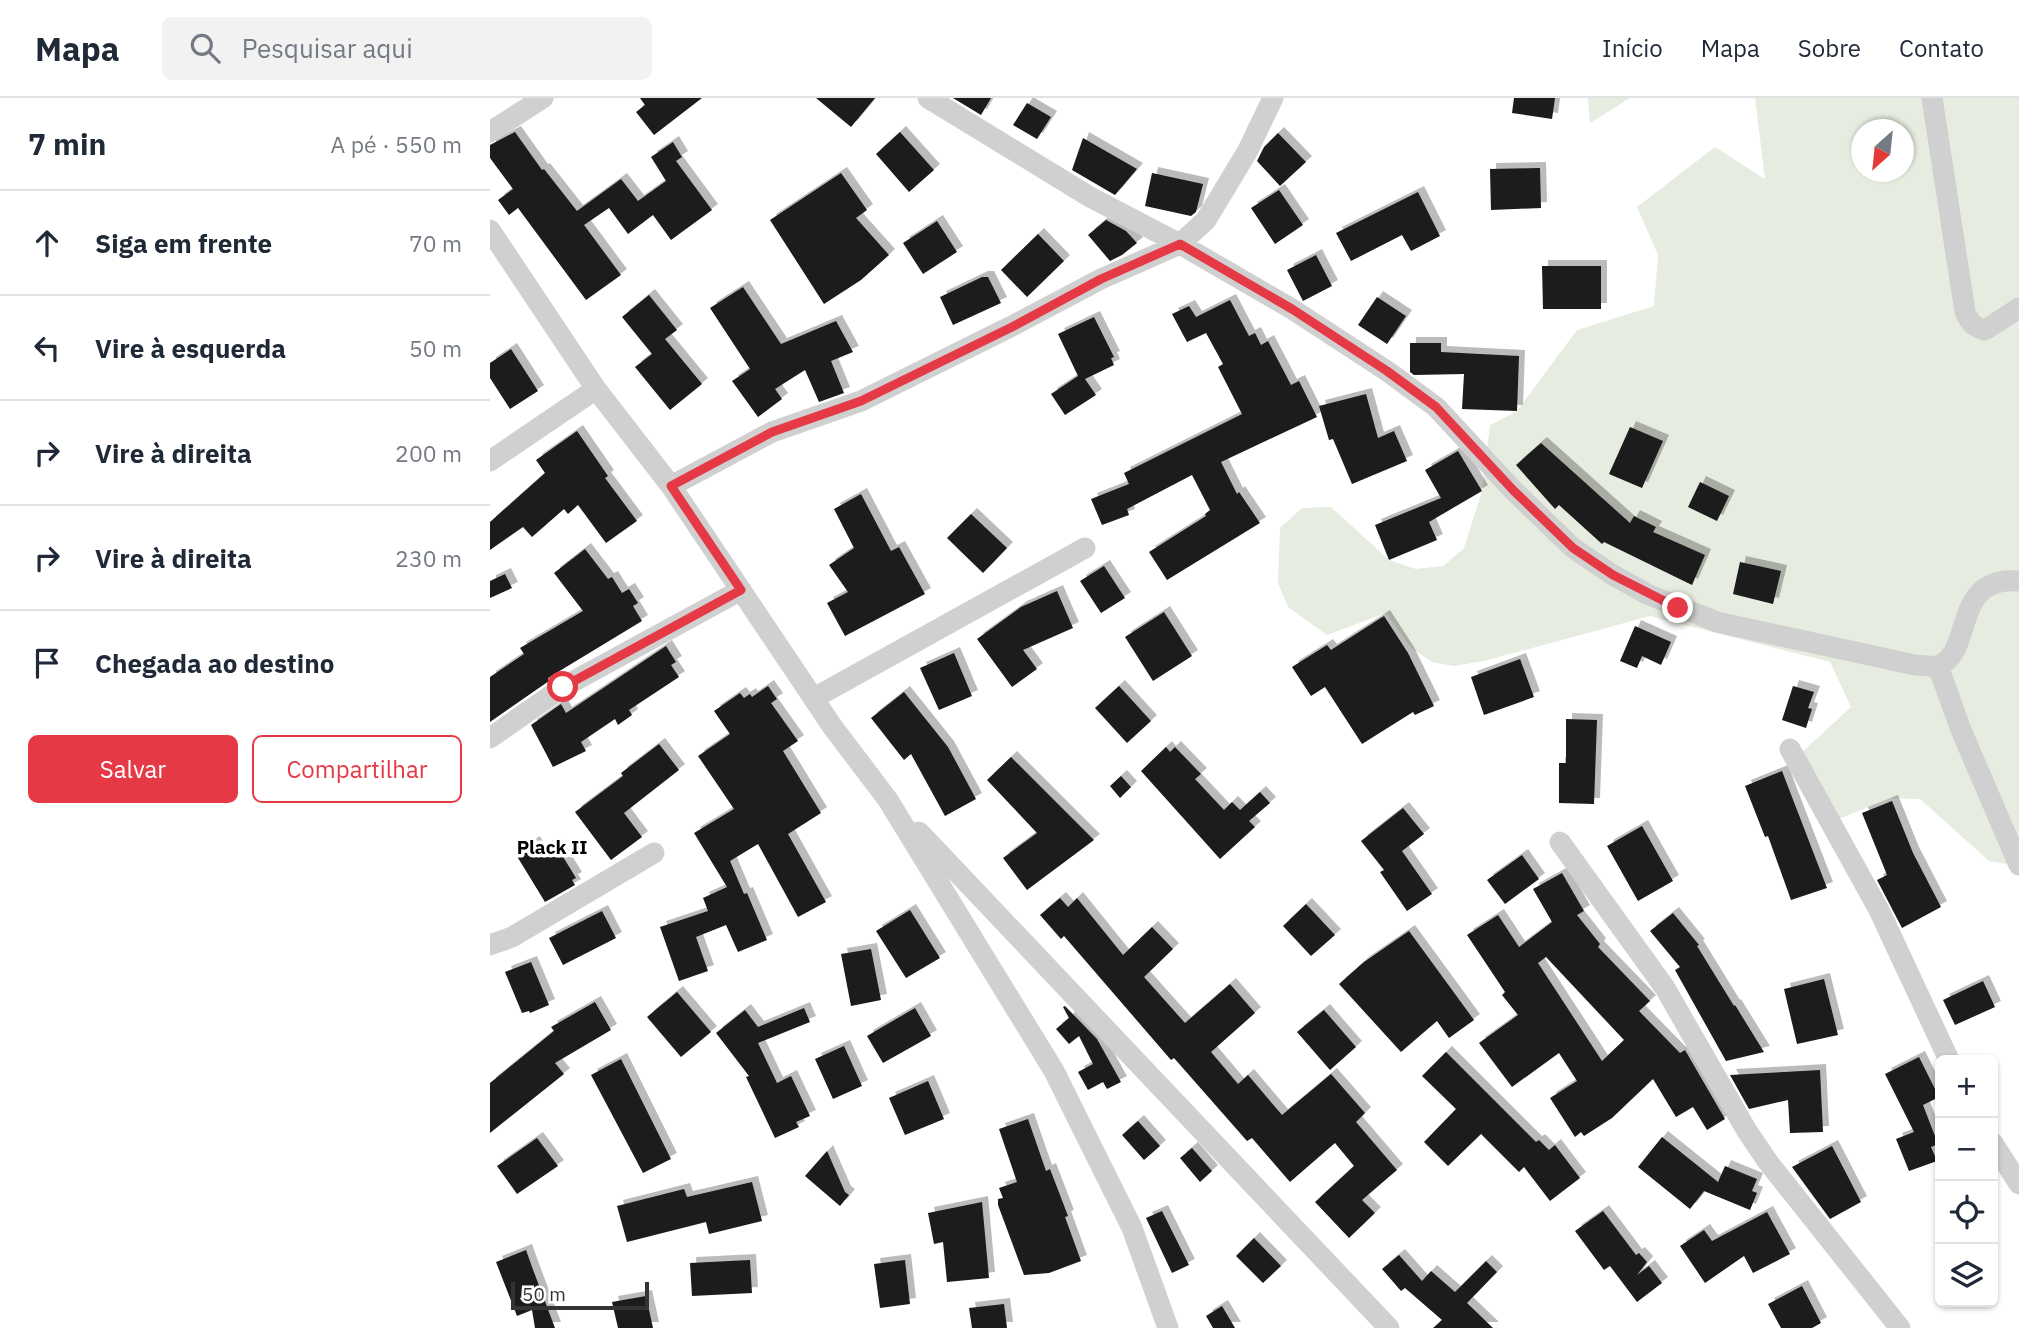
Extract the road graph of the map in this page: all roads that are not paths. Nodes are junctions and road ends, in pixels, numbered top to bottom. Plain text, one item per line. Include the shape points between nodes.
1 (543, 98) edge
2 (928, 98) edge
3 (1273, 98) edge
4 (1932, 98) edge
5 (490, 132) edge
6 (490, 230) edge
7 (1180, 244) junction
8 (2019, 308) edge
9 (596, 388) junction
10 (490, 461) edge
11 (671, 486) junction
12 (1085, 548) dead end
13 (2019, 581) edge
14 (741, 590) junction
15 (1938, 666) junction
16 (814, 698) junction
17 (490, 738) edge
18 (1790, 748) dead end
19 (888, 800) junction
20 (1560, 842) dead end
21 (654, 853) dead end
22 (2019, 864) edge
23 (490, 945) edge
24 (1947, 1055) edge
25 (1998, 1151) edge
26 (2019, 1184) edge
27 (1168, 1328) edge
28 (1389, 1328) edge
29 (1900, 1328) edge

1 - 5 street
2 - 7 street via 1090,197
3 - 7 street via 1206,220
4 - 8 street via 1965,312 1975,327 1985,330
6 - 9 street
7 - 11 street via 861,401 772,432
7 - 15 street via 1303,316 1436,407 1573,548 1647,594 1717,622 1915,665
9 - 10 street
9 - 11 street
11 - 14 street
12 - 16 street
13 - 15 street via 1996,582 1984,588 1974,599 1956,646
14 - 16 street
14 - 17 street via 563,687
15 - 22 street
16 - 19 street
18 - 24 street via 1879,910
19 - 27 street via 1054,1071 1132,1228
19 - 28 street
20 - 29 street via 1665,988 1754,1142
21 - 23 street via 512,937
25 - 26 street

